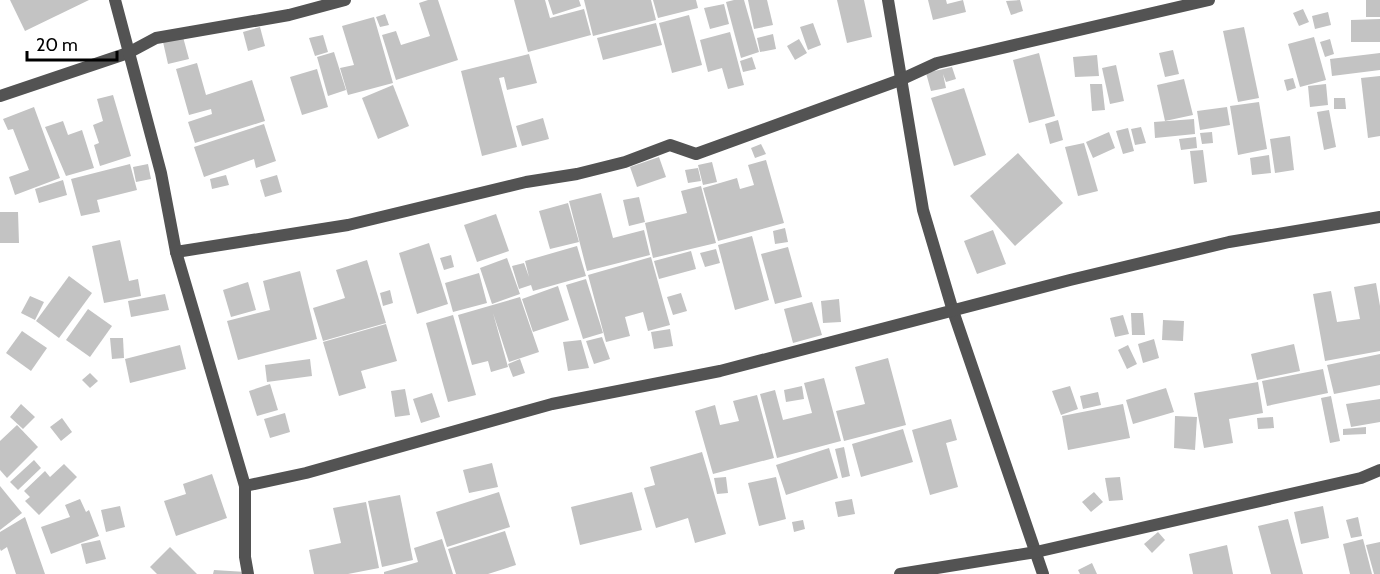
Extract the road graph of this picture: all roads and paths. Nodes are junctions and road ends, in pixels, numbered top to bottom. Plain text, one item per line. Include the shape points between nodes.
1 (115, 0) edge
2 (345, 0) edge
3 (888, 0) edge
4 (1209, 0) edge
5 (128, 53) junction
6 (900, 80) junction
7 (0, 96) edge
8 (1380, 217) edge
9 (176, 252) junction
10 (953, 311) junction
11 (1380, 470) edge
12 (245, 486) junction
13 (1036, 552) junction
14 (248, 574) edge
15 (900, 574) edge
16 (1043, 574) edge

1 - 5 street
2 - 5 street via 289,15 156,38
3 - 6 street
4 - 6 street via 936,63
5 - 7 street
5 - 9 street
6 - 9 street via 696,154 670,145 577,174 526,182 348,225
6 - 10 street via 923,210
8 - 10 street via 1229,243
9 - 12 street
10 - 12 street via 720,371 552,404 306,473
10 - 13 street
11 - 13 street via 1361,478
12 - 14 street
13 - 15 street
13 - 16 street

